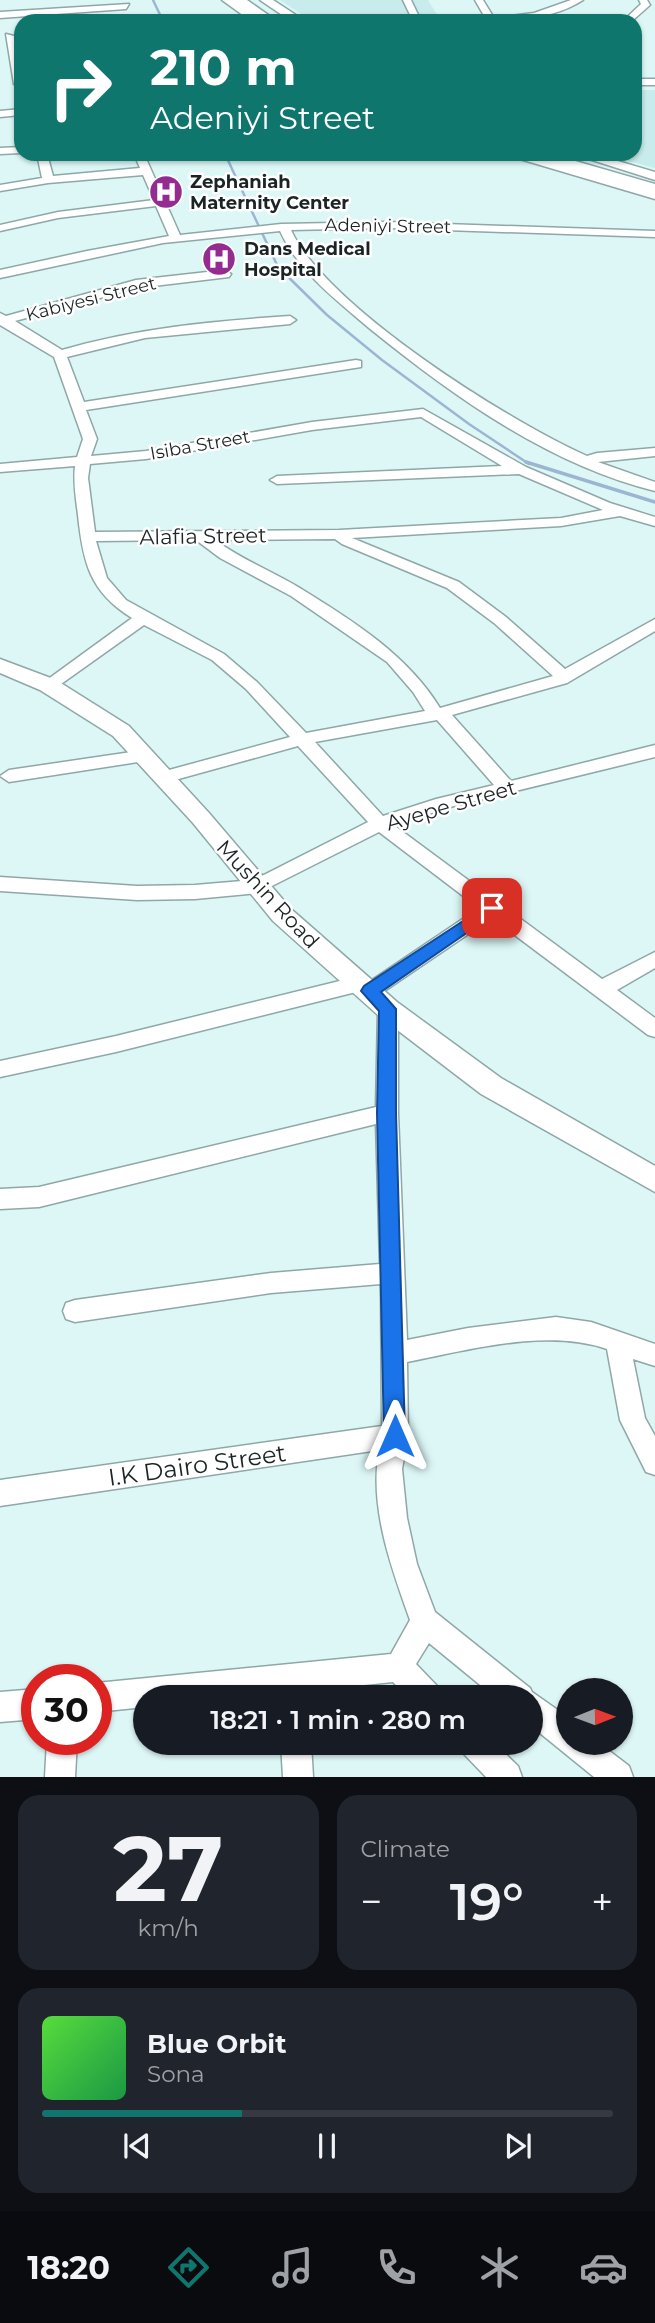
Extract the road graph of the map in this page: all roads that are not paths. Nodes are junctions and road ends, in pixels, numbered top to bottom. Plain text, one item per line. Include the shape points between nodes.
1 (227, 0) edge
2 (239, 0) edge
3 (254, 0) edge
4 (265, 0) edge
5 (579, 0) edge
6 (643, 0) edge
7 (126, 6) dead end
8 (248, 14) edge
9 (260, 14) edge
10 (275, 14) edge
11 (288, 14) edge
12 (538, 14) edge
13 (635, 14) edge
14 (0, 15) edge
15 (4, 36) edge
16 (11, 59) junction
17 (0, 60) edge
18 (14, 75) edge
19 (44, 161) edge
20 (142, 161) edge
21 (541, 161) edge
22 (559, 161) edge
23 (582, 161) edge
24 (604, 161) edge
25 (147, 172) junction
26 (655, 176) edge
27 (48, 180) junction
28 (655, 182) edge
29 (0, 188) edge
30 (655, 189) edge
31 (655, 195) edge
32 (161, 201) junction
33 (280, 226) junction
34 (0, 228) edge
35 (226, 230) junction
36 (655, 232) edge
37 (174, 236) junction
38 (0, 272) edge
39 (225, 274) dead end
40 (1, 319) edge
41 (290, 320) dead end
42 (60, 355) junction
43 (356, 364) dead end
44 (79, 407) junction
45 (655, 452) edge
46 (83, 459) junction
47 (586, 463) junction
48 (0, 468) edge
49 (521, 470) junction
50 (277, 480) dead end
51 (655, 487) edge
52 (622, 512) junction
53 (655, 522) edge
54 (339, 534) junction
55 (88, 537) junction
56 (201, 537) junction
57 (142, 618) junction
58 (655, 624) edge
59 (0, 665) edge
60 (564, 677) junction
61 (48, 685) junction
62 (438, 714) junction
63 (302, 739) junction
64 (655, 751) edge
65 (145, 756) junction
66 (9, 776) dead end
67 (164, 777) junction
68 (507, 788) junction
69 (380, 824) junction
70 (0, 884) edge
71 (258, 886) junction
72 (492, 908) junction
73 (655, 959) edge
74 (365, 987) junction
75 (604, 988) junction
76 (388, 1009) junction
77 (655, 1029) edge
78 (0, 1069) edge
79 (387, 1113) junction
80 (655, 1180) edge
81 (0, 1199) edge
82 (392, 1273) junction
83 (75, 1311) dead end
84 (618, 1343) junction
85 (395, 1353) junction
86 (655, 1355) edge
87 (395, 1436) junction
88 (655, 1464) edge
89 (0, 1493) edge
90 (425, 1622) junction
91 (399, 1667) junction
92 (308, 1685) edge
93 (416, 1685) edge
94 (504, 1685) edge
95 (133, 1696) edge
96 (112, 1697) edge
97 (21, 1705) edge
98 (0, 1707) edge
99 (61, 1755) edge
100 (297, 1755) edge
101 (485, 1755) edge
102 (591, 1755) edge
103 (60, 1777) edge
104 (298, 1777) edge
105 (507, 1777) edge
106 (618, 1777) edge

1 - 8 main road
2 - 9 highway
3 - 10 highway
4 - 11 main road
5 - 12 street
6 - 13 street via 646,5
7 - 14 street
15 - 16 street
16 - 17 street
16 - 18 street
19 - 27 street
20 - 25 street
21 - 31 main road
22 - 30 highway
23 - 28 highway
24 - 26 main road
25 - 27 street
25 - 32 street
27 - 29 street
32 - 34 street
32 - 37 street
33 - 35 street, Adeniyi Street
33 - 36 street, Adeniyi Street
33 - 47 street via 302,260 340,297 458,389
35 - 37 street, Adeniyi Street
35 - 38 street, Adeniyi Street
37 - 38 street, Adeniyi Street
39 - 40 street, Kabiyesi Street via 136,284
40 - 42 street
41 - 42 street via 180,327
42 - 44 street
43 - 44 street
44 - 46 street via 90,439
45 - 47 street via 597,457
46 - 48 street, Isiba Street
46 - 49 street, Isiba Street via 146,455 312,426 423,413
46 - 55 street via 82,499
47 - 51 street
49 - 50 street
49 - 52 street, Isiba Street
52 - 53 street, Isiba Street
52 - 54 street, Alafia Street via 561,522
54 - 56 street, Alafia Street
54 - 60 street via 453,585
55 - 56 street, Alafia Street
55 - 57 street via 99,580
56 - 62 street via 297,593 393,659
57 - 61 street
57 - 63 street via 198,643 220,659 263,696
58 - 60 street
59 - 61 main road, Mushin Road
60 - 62 street
61 - 65 main road, Mushin Road via 121,731
62 - 63 street
62 - 68 street
63 - 67 street
63 - 69 street
64 - 68 street, Ayepe Street
65 - 66 street
65 - 67 main road, Mushin Road
67 - 71 main road, Mushin Road
68 - 69 street, Ayepe Street
69 - 71 street, Ayepe Street
69 - 72 street
70 - 71 street via 137,893
71 - 74 main road, Mushin Road via 309,941
72 - 74 street
72 - 75 street
73 - 75 street
74 - 76 main road, Mushin Road
74 - 78 street
75 - 77 street
76 - 79 street
76 - 80 main road, Mushin Road via 491,1086
79 - 81 street via 39,1197
79 - 82 street
82 - 83 street via 271,1283
82 - 85 street
84 - 85 street via 556,1328
84 - 86 street
84 - 88 street via 633,1420
85 - 87 street
87 - 89 street, I.K Dairo Street
87 - 90 street via 389,1469 394,1518 403,1564
90 - 91 street
90 - 94 street
91 - 92 street
91 - 93 street
95 - 96 street
97 - 98 street
99 - 103 street
100 - 104 street
101 - 105 street
102 - 106 street

